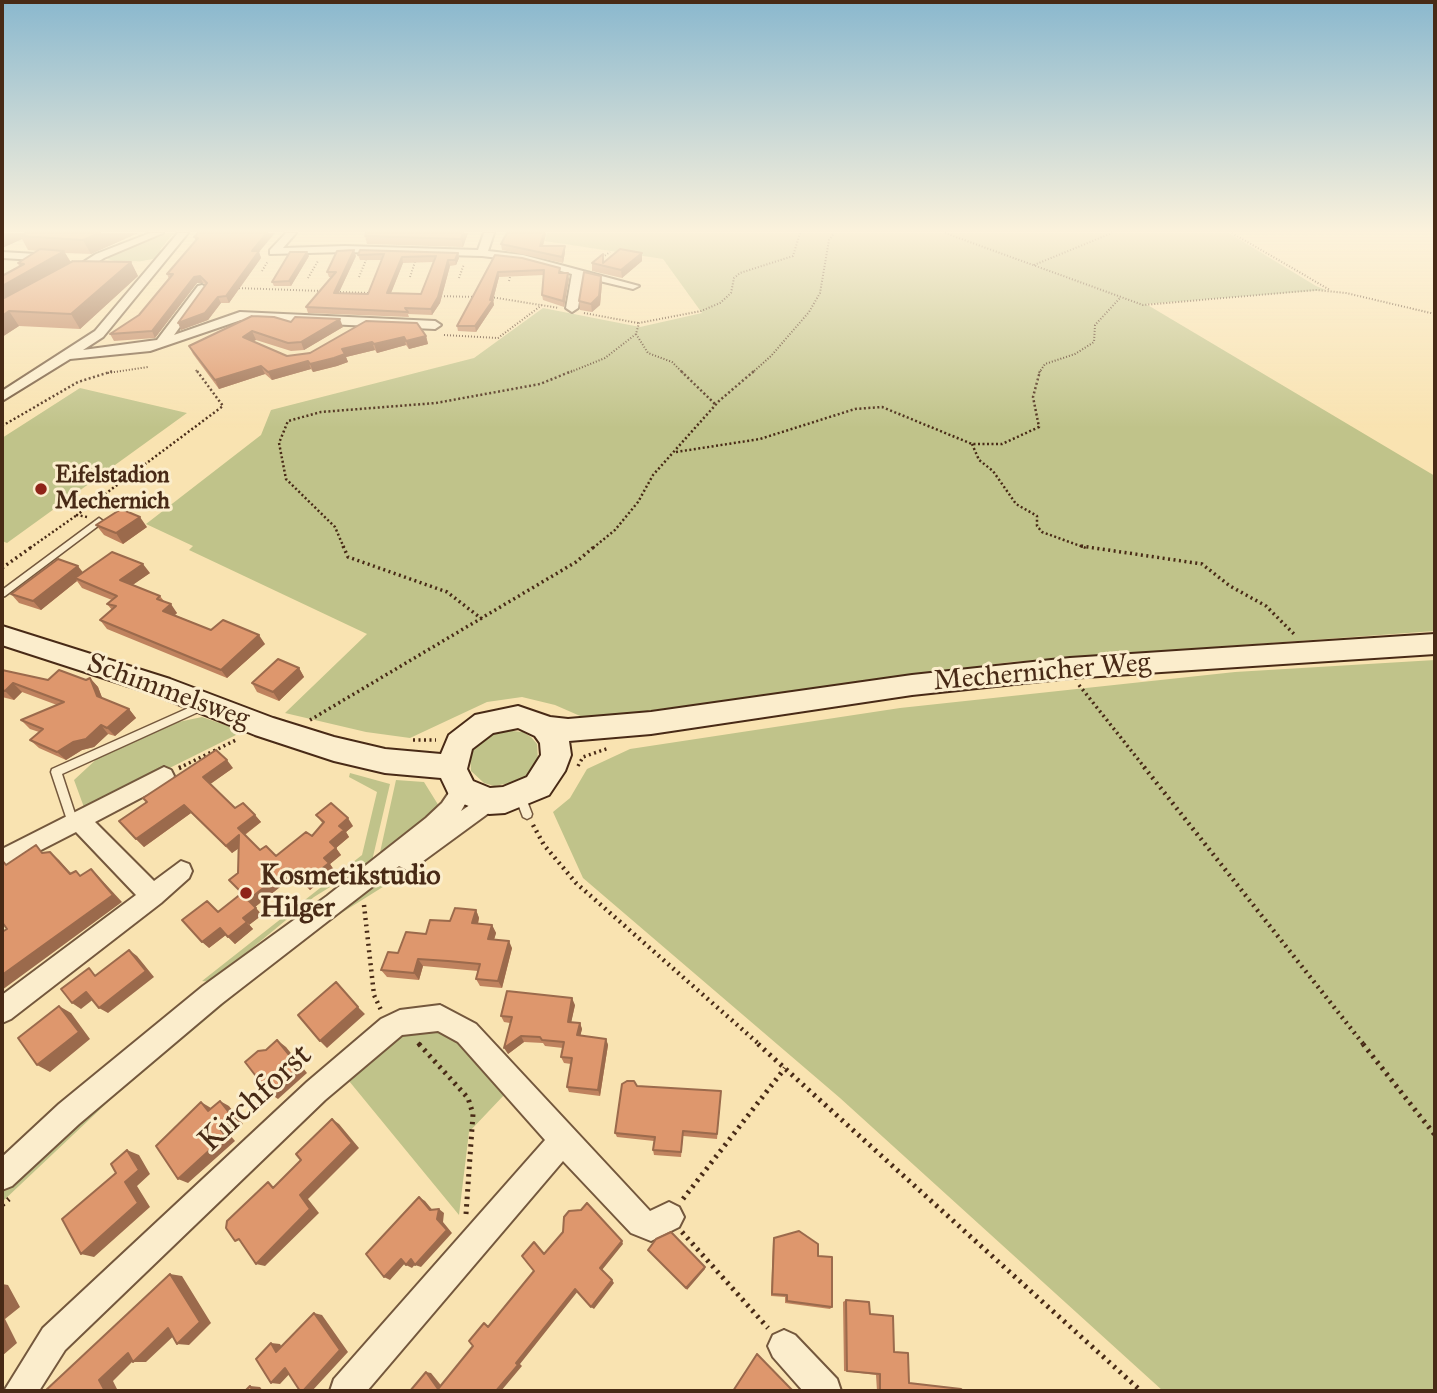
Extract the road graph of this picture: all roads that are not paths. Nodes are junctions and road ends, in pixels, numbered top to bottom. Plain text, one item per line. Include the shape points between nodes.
1 (128, 298) edge
2 (195, 298) edge
3 (570, 298) edge
4 (567, 308) road end
5 (367, 321) junction
6 (435, 325) road end
7 (348, 333) edge
8 (161, 344) junction
9 (68, 355) junction
10 (2, 397) edge
11 (100, 521) edge
12 (2, 594) edge
13 (2, 635) edge
14 (1435, 644) edge
15 (207, 704) junction
16 (559, 752) junction
17 (164, 775) road end
18 (465, 775) junction
19 (76, 822) junction
20 (2, 860) edge
21 (181, 871) dead end
22 (153, 895) junction
23 (2, 1010) edge
24 (563, 1140) junction
25 (2, 1176) edge
26 (669, 1217) road end
27 (784, 1346) road end
28 (20, 1391) edge
29 (346, 1391) edge
30 (825, 1391) edge

1 - 9 street via 114,319
2 - 8 street
3 - 4 street
5 - 6 street
5 - 7 street
5 - 8 street via 240,316
8 - 9 street
9 - 10 street
11 - 12 lane
13 - 15 street, Schimmelsweg
14 - 16 street, Mechernicher Weg via 1070,668 939,682 651,723 580,741
15 - 18 street, Schimmelsweg via 334,749 385,761 432,763
15 - 19 lane via 56,772
16 - 18 street via 551,771 524,805
16 - 18 street via 533,721 501,718 485,723
17 - 19 street
18 - 25 street via 440,839 335,904 212,995
19 - 20 street
19 - 22 street
21 - 22 street
22 - 23 street
24 - 26 street via 641,1223 651,1226
24 - 28 street, Kirchforst via 467,1033 440,1018 395,1026 316,1091 54,1339
24 - 29 street
27 - 30 street

